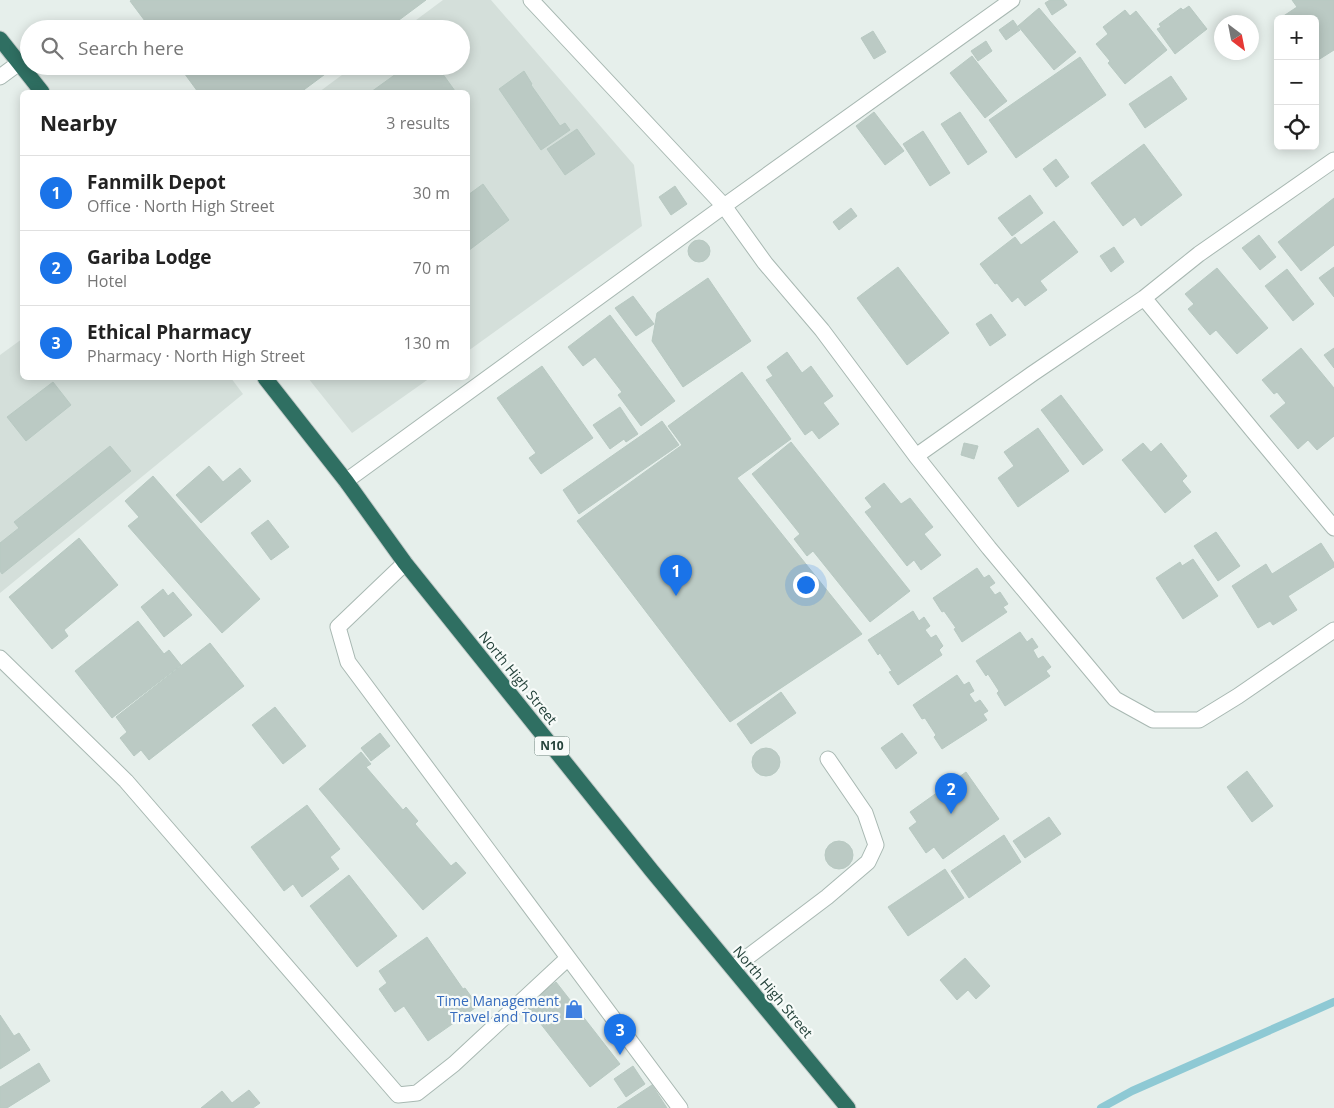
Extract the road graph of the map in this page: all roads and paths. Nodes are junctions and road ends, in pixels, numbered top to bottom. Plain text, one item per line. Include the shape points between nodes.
1 (531, 0) edge
2 (1012, 0) edge
3 (0, 39) edge
4 (19, 63) joint
5 (29, 75) edge
6 (0, 77) edge
7 (40, 90) edge
8 (1334, 160) edge
9 (724, 206) junction
10 (1144, 298) junction
11 (267, 380) edge
12 (916, 456) junction
13 (346, 482) junction
14 (1334, 528) edge
15 (405, 563) junction
16 (1334, 630) edge
17 (0, 658) edge
18 (828, 759) dead end
19 (568, 958) junction
20 (733, 968) junction
21 (680, 1108) edge
22 (848, 1108) edge

1 - 9 street
2 - 9 street
3 - 4 highway
4 - 6 street
5 - 7 highway
8 - 10 street via 1199,254
9 - 12 street
9 - 13 street
10 - 12 street
10 - 14 street
11 - 13 highway, North High Street / N10
12 - 16 street via 1115,700 1153,720 1199,720
13 - 15 highway, North High Street / N10
15 - 19 street via 338,628 348,662
15 - 20 highway, North High Street / N10
17 - 19 street via 126,781 398,1095 417,1093 454,1064
18 - 20 street via 865,813 876,845 868,862
19 - 21 street
20 - 22 highway, North High Street / N10

